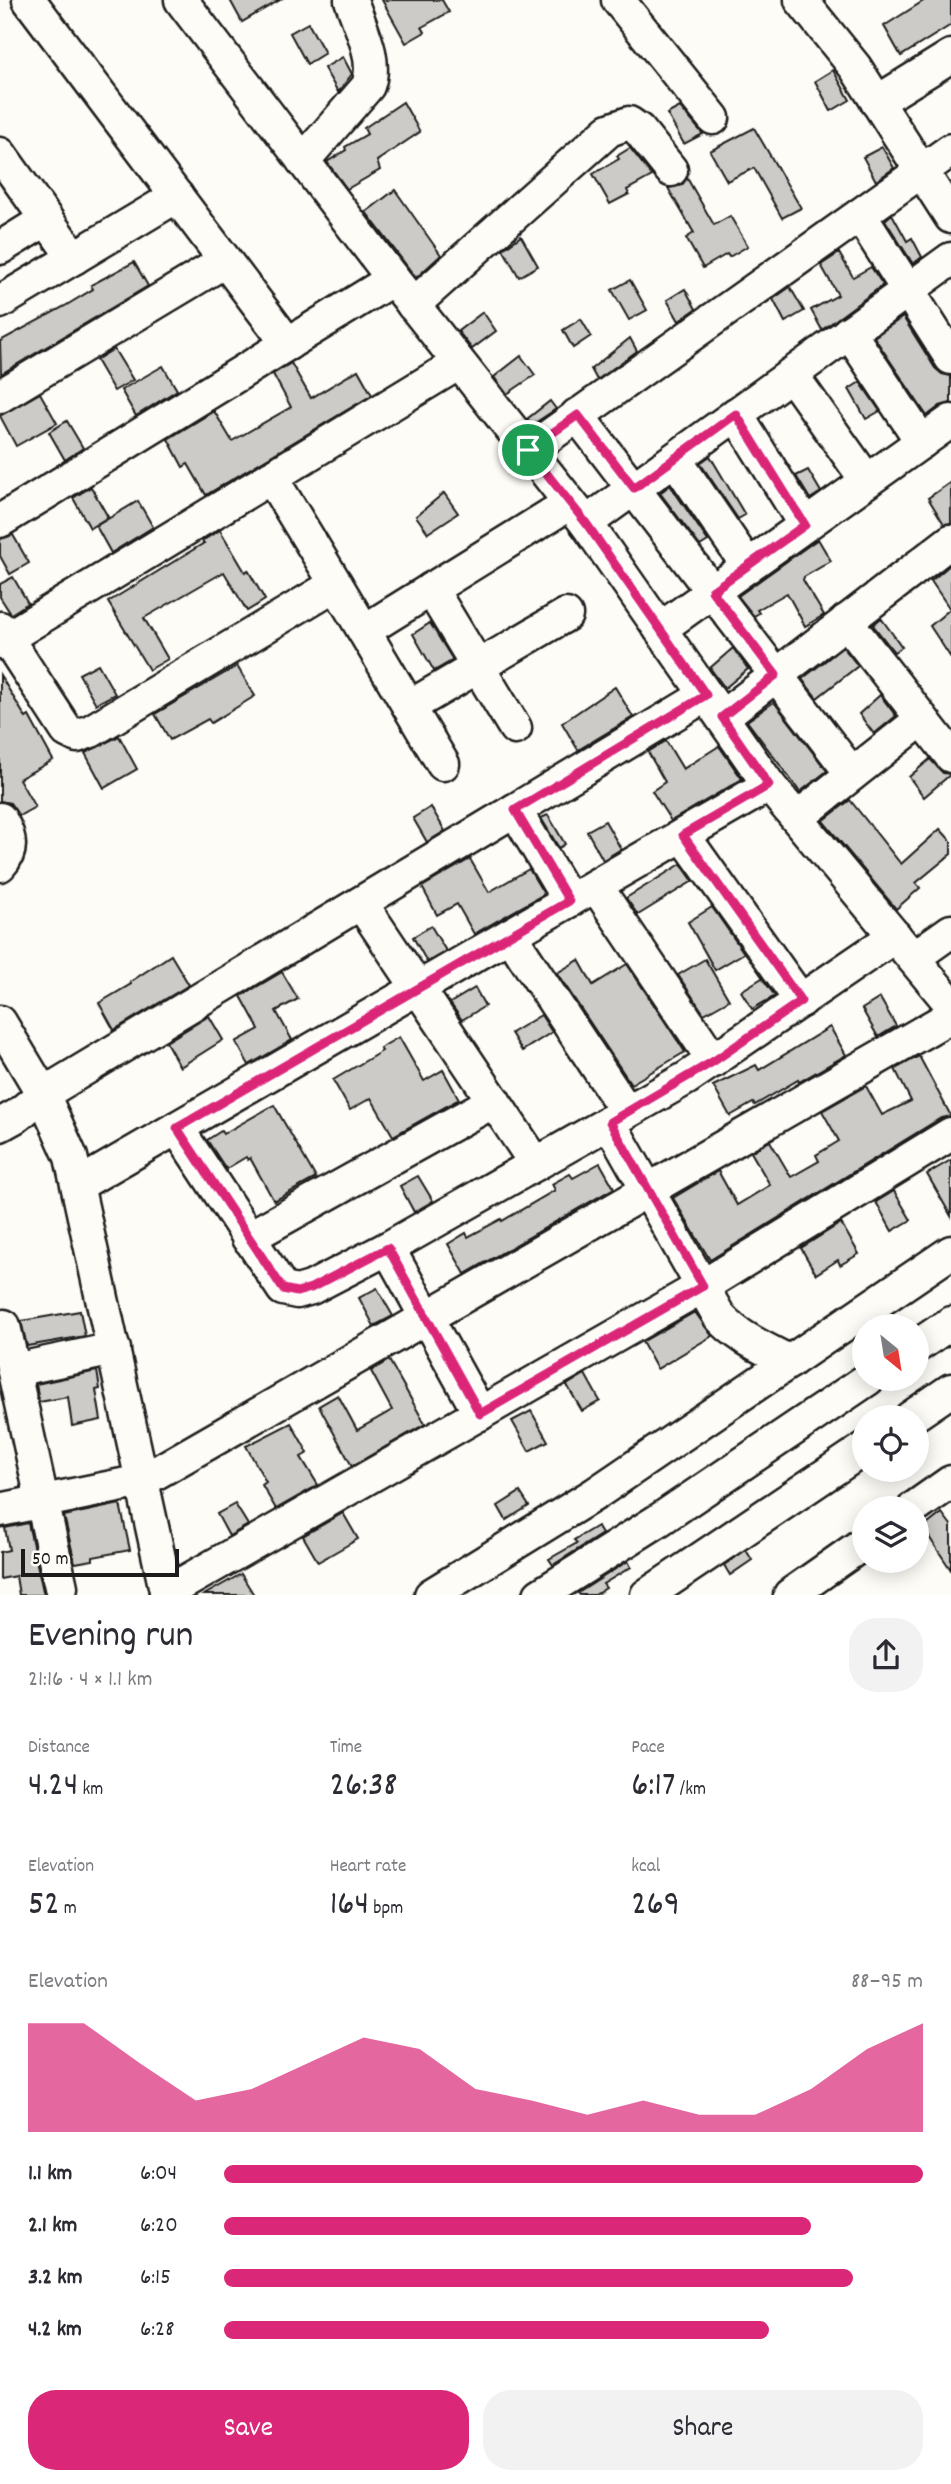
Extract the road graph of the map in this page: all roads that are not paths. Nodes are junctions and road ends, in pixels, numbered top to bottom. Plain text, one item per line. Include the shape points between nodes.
1 (29, 0) edge
2 (181, 0) edge
3 (351, 0) edge
4 (618, 0) edge
5 (801, 0) edge
6 (951, 56) edge
7 (877, 102) junction
8 (713, 118) dead end
9 (951, 150) edge
10 (0, 153) edge
11 (303, 161) junction
12 (671, 170) dead end
13 (921, 171) junction
14 (177, 196) junction
15 (860, 215) junction
16 (951, 217) edge
17 (45, 220) junction
18 (0, 248) edge
19 (74, 258) junction
20 (951, 259) edge
21 (225, 261) junction
22 (393, 279) junction
23 (908, 290) junction
24 (0, 302) edge
25 (413, 305) junction
26 (849, 332) junction
27 (288, 344) junction
28 (951, 358) edge
29 (459, 363) junction
30 (791, 374) junction
31 (0, 396) edge
32 (736, 414) junction
33 (578, 415) junction
34 (951, 421) edge
35 (922, 442) junction
36 (528, 450) junction
37 (675, 459) junction
38 (271, 477) junction
39 (867, 481) junction
40 (634, 488) junction
41 (578, 513) junction
42 (0, 521) edge
43 (805, 525) junction
44 (951, 541) edge
45 (748, 566) junction
46 (335, 584) junction
47 (431, 589) junction
48 (712, 591) junction
49 (566, 615) dead end
50 (846, 621) junction
51 (660, 629) junction
52 (363, 631) junction
53 (2, 636) edge
54 (478, 667) junction
55 (776, 675) junction
56 (714, 706) junction
57 (409, 707) junction
58 (922, 719) junction
59 (515, 728) dead end
60 (951, 756) edge
61 (443, 764) dead end
62 (852, 774) junction
63 (769, 785) junction
64 (515, 810) junction
65 (797, 818) junction
66 (0, 819) edge
67 (683, 835) junction
68 (0, 865) edge
69 (596, 886) junction
70 (569, 901) junction
71 (361, 903) junction
72 (951, 931) edge
73 (510, 935) junction
74 (904, 947) junction
75 (418, 989) junction
76 (801, 1001) junction
77 (951, 1004) edge
78 (951, 1016) edge
79 (0, 1022) edge
80 (714, 1061) junction
81 (43, 1094) junction
82 (494, 1101) junction
83 (618, 1117) junction
84 (0, 1125) edge
85 (177, 1128) junction
86 (951, 1134) edge
87 (536, 1164) junction
88 (78, 1185) junction
89 (649, 1189) junction
90 (248, 1238) junction
91 (388, 1248) junction
92 (951, 1252) edge
93 (703, 1286) junction
94 (426, 1319) junction
95 (951, 1323) edge
96 (4, 1326) dead end
97 (929, 1338) edge
98 (114, 1349) junction
99 (790, 1362) junction
100 (14, 1370) junction
101 (852, 1390) edge
102 (951, 1390) edge
103 (929, 1405) edge
104 (480, 1414) junction
105 (852, 1457) edge
106 (142, 1481) junction
107 (951, 1482) edge
108 (929, 1497) edge
109 (42, 1502) junction
110 (0, 1510) edge
111 (852, 1551) edge
112 (61, 1587) dead end
113 (166, 1594) edge
114 (431, 1595) edge
115 (540, 1595) edge
116 (647, 1595) edge
117 (790, 1595) edge

1 - 14 street
2 - 11 street
3 - 11 street via 373,73 368,86
4 - 8 street
5 - 7 street via 841,47
6 - 7 street
7 - 13 street
9 - 13 street
10 - 17 street
11 - 22 street
12 - 25 street via 629,123 609,130
13 - 15 street
13 - 16 street
14 - 19 street
14 - 21 street
15 - 23 street
15 - 33 street
17 - 18 street
17 - 19 street
19 - 24 street
20 - 23 street
21 - 27 street
21 - 31 street
22 - 25 street
22 - 27 street
23 - 26 street
23 - 28 street
25 - 29 street
26 - 30 street
26 - 35 street
27 - 42 street
29 - 36 street
29 - 38 street
30 - 32 street
30 - 39 street
32 - 37 street
32 - 43 street
33 - 36 street
33 - 40 street
34 - 35 street
35 - 39 street
36 - 41 street
37 - 40 street
37 - 45 street
38 - 46 street
38 - 53 street
39 - 43 street
40 - 41 street
40 - 48 street
41 - 47 street
41 - 51 street
43 - 45 street
44 - 50 street
45 - 48 street
46 - 52 street
46 - 53 street via 77,736 61,723
47 - 52 street
47 - 54 street
48 - 51 street
48 - 55 street
49 - 54 street
50 - 55 street
50 - 58 street
51 - 56 street
52 - 57 street
54 - 57 street
54 - 59 street
55 - 56 street
55 - 62 street
56 - 63 street
56 - 64 street
57 - 61 street
58 - 60 street
58 - 62 street
62 - 65 street
63 - 65 street
63 - 67 street
64 - 70 street
64 - 71 street
65 - 74 street
66 - 68 street via 10,845
67 - 69 street
67 - 76 street
69 - 70 street
69 - 80 street
70 - 73 street
71 - 75 street
71 - 81 street
72 - 74 street
73 - 75 street
73 - 83 street
74 - 76 street
74 - 77 street
75 - 82 street
75 - 85 street
76 - 80 street
78 - 89 street
79 - 81 street
80 - 83 street
81 - 84 street
81 - 88 street via 71,1157
82 - 87 street
82 - 90 street
83 - 87 street
83 - 89 street
85 - 88 street
85 - 90 street
86 - 93 street
87 - 91 street
88 - 98 street
89 - 93 street
89 - 94 street
90 - 91 street via 283,1289 297,1292
91 - 94 street
92 - 99 street
93 - 99 street via 730,1328
93 - 104 street
94 - 104 street
94 - 106 street
95 - 97 street
96 - 100 street
98 - 100 street
98 - 106 street
99 - 114 street via 595,1494
100 - 109 street
101 - 115 street
102 - 103 street
104 - 113 street
105 - 116 street
106 - 109 street
106 - 113 street
107 - 108 street
109 - 110 street
109 - 112 street
111 - 117 street

